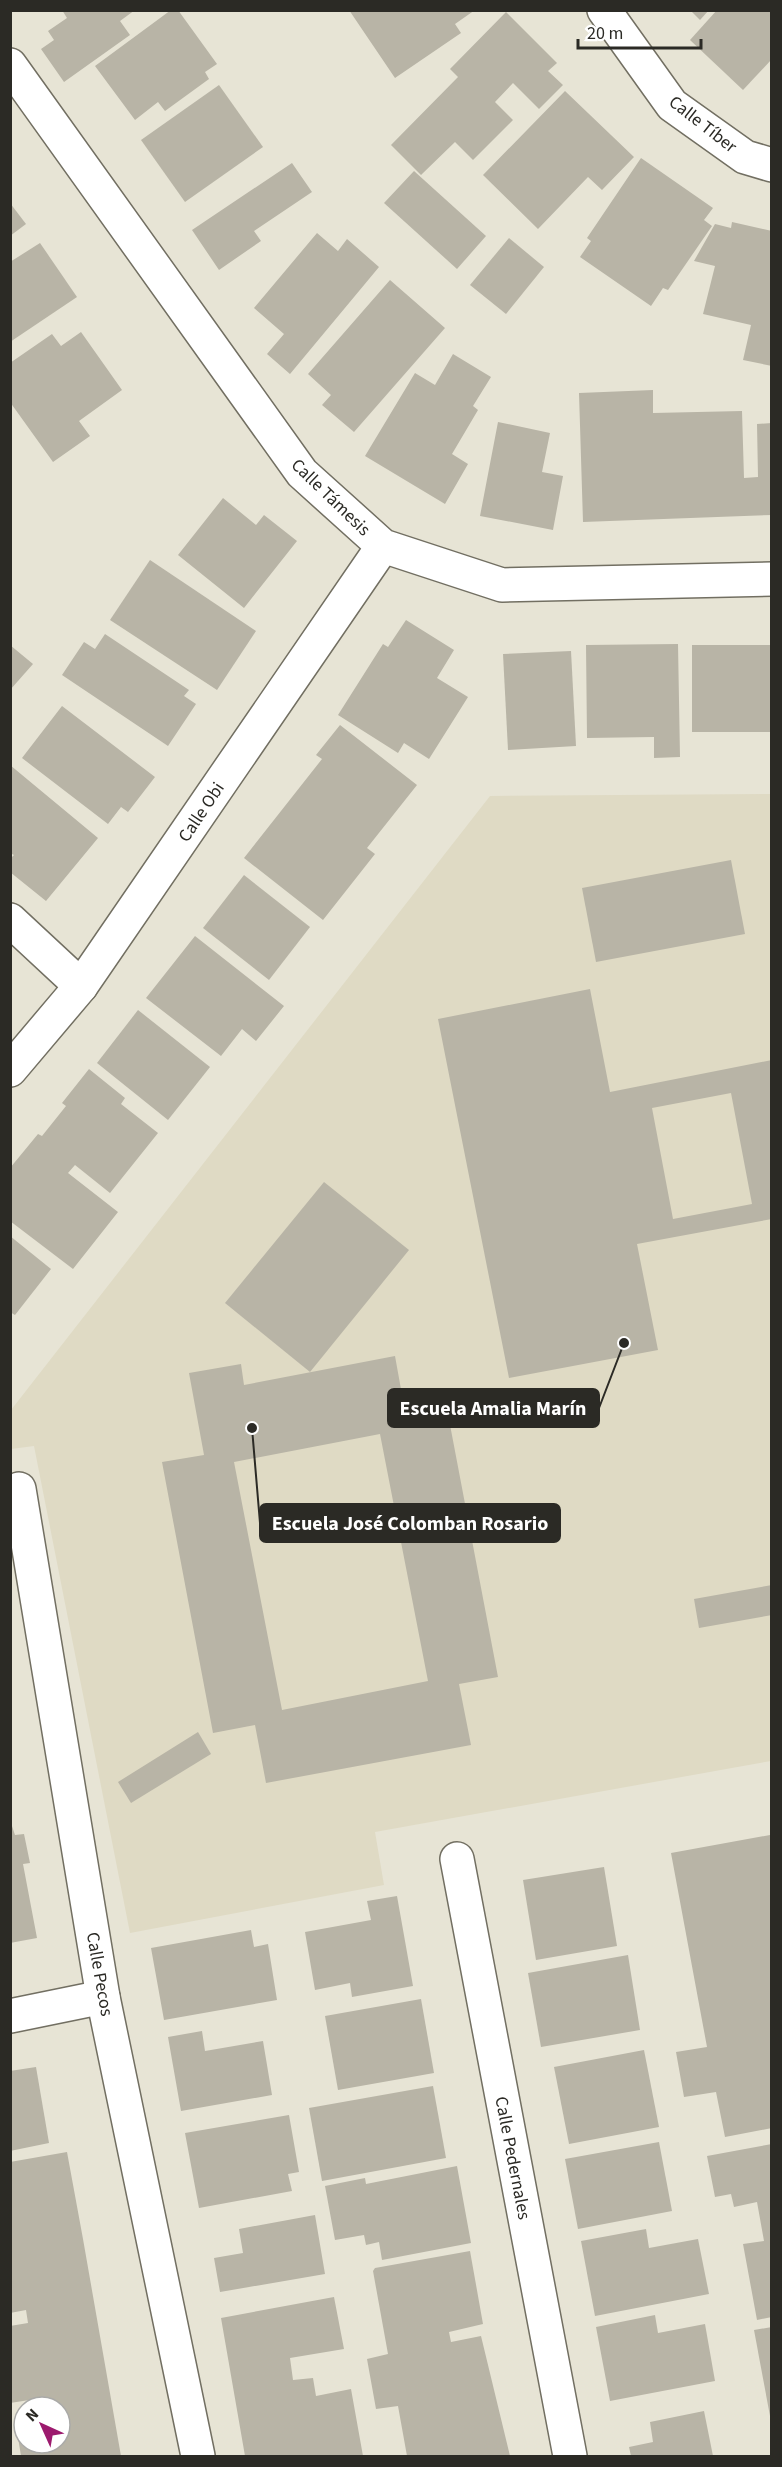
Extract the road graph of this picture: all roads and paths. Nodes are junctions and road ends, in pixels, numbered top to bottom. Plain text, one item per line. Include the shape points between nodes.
1 (604, 10) edge
2 (10, 65) edge
3 (771, 165) edge
4 (383, 546) junction
5 (771, 579) edge
6 (10, 920) edge
7 (81, 986) junction
8 (10, 1070) edge
9 (19, 1489) dead end
10 (457, 1859) dead end
11 (103, 1997) junction
12 (10, 2016) edge
13 (198, 2457) edge
14 (570, 2457) edge

1 - 3 street, Calle Tíber via 672,105 745,157
2 - 4 street, Calle Támesis via 302,473
4 - 5 street, Calle Támesis via 502,585
4 - 7 street, Calle Obi
6 - 7 street
7 - 8 street, Calle Obi
9 - 11 street, Calle Pecos
10 - 14 street, Calle Pedernales
11 - 12 street
11 - 13 street, Calle Pecos

